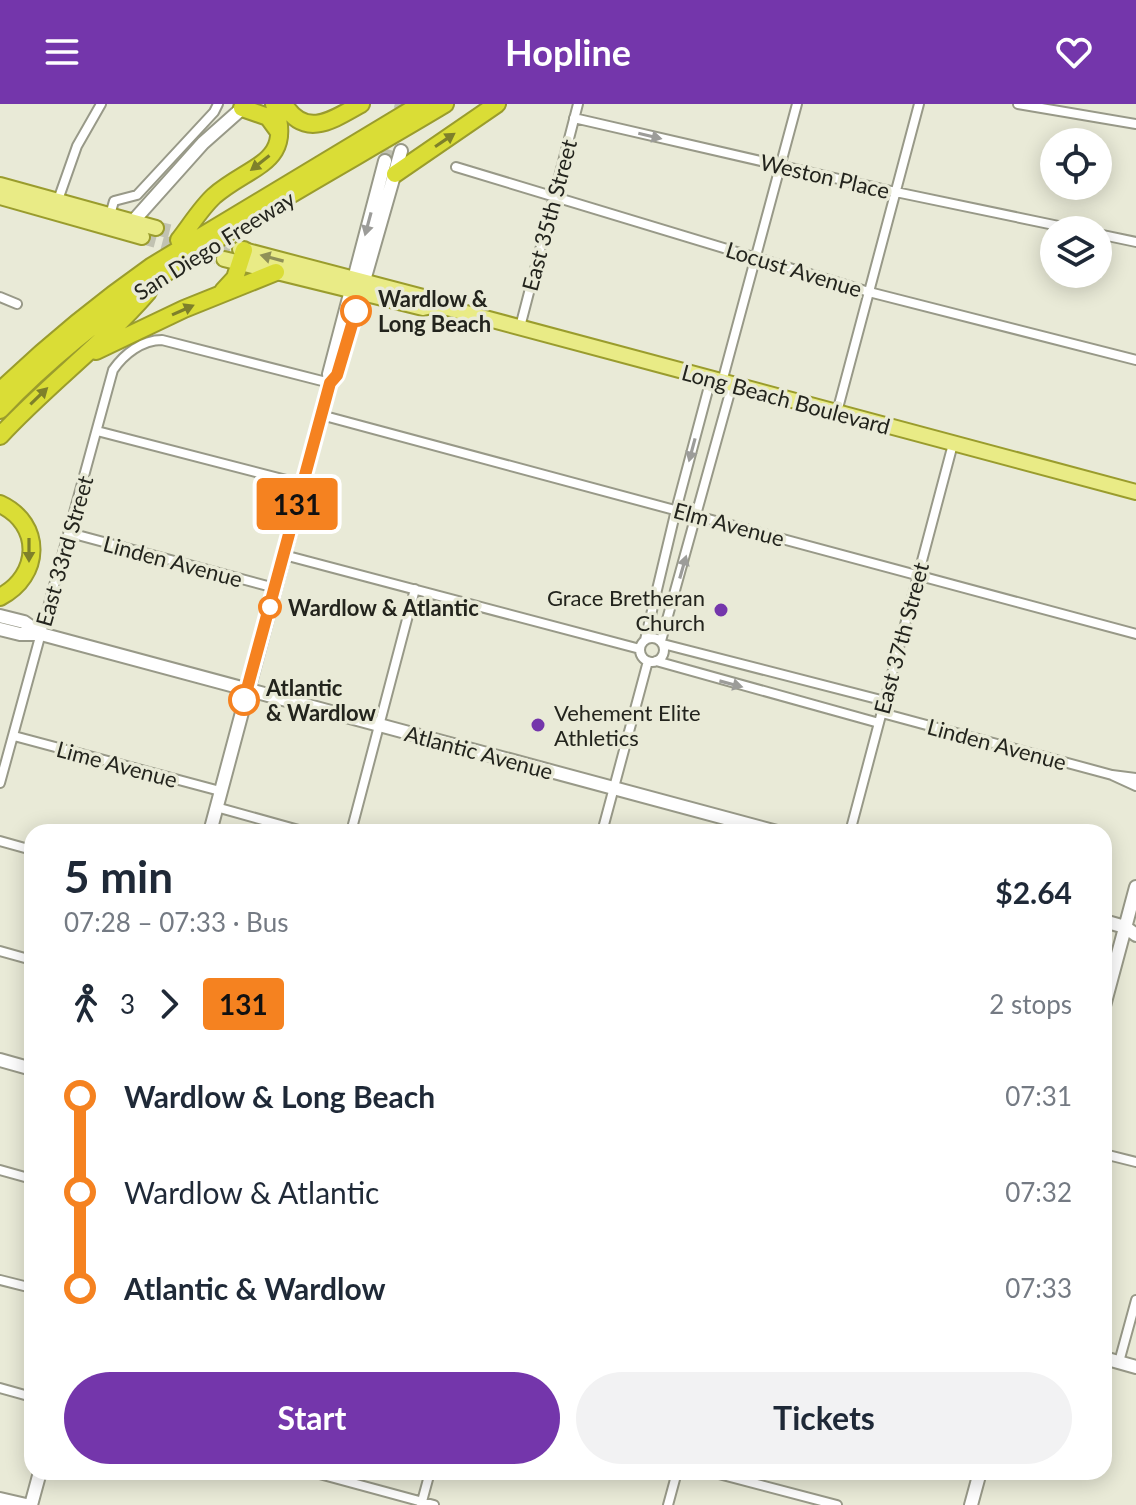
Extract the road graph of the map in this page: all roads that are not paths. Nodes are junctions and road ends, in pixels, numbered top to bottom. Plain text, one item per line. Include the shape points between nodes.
1 (101, 104) edge
2 (218, 104) edge
3 (274, 104) edge
4 (284, 104) edge
5 (361, 104) edge
6 (405, 104) edge
7 (421, 104) edge
8 (429, 104) edge
9 (445, 104) edge
10 (497, 104) edge
11 (578, 104) edge
12 (797, 104) edge
13 (919, 104) edge
14 (1018, 104) edge
15 (244, 106) edge
16 (1044, 106) edge
17 (295, 112) edge
18 (574, 118) junction
19 (1136, 124) edge
20 (281, 137) junction
21 (401, 151) dead end
22 (780, 166) junction
23 (456, 167) dead end
24 (390, 168) junction
25 (0, 185) edge
26 (895, 192) junction
27 (555, 196) junction
28 (0, 197) edge
29 (58, 200) junction
30 (110, 215) junction
31 (1040, 222) edge
32 (128, 227) junction
33 (156, 228) tunnel mouth
34 (142, 237) tunnel mouth
35 (1112, 237) edge
36 (179, 240) junction
37 (1136, 242) edge
38 (237, 256) junction
39 (755, 257) junction
40 (276, 272) junction
41 (166, 273) junction
42 (357, 286) junction
43 (869, 292) junction
44 (219, 295) junction
45 (0, 297) edge
46 (17, 304) dead end
47 (520, 327) junction
48 (80, 358) junction
49 (1136, 360) edge
50 (0, 381) edge
51 (722, 382) junction
52 (330, 383) junction
53 (0, 391) edge
54 (0, 410) edge
55 (837, 412) junction
56 (321, 415) junction
57 (97, 431) junction
58 (0, 436) edge
59 (953, 444) junction
60 (302, 484) junction
61 (1136, 492) edge
62 (0, 504) edge
63 (676, 510) junction
64 (697, 515) junction
65 (70, 533) junction
66 (284, 555) junction
67 (918, 575) junction
68 (275, 588) junction
69 (415, 589) junction
70 (0, 597) edge
71 (0, 616) edge
72 (0, 629) edge
73 (41, 634) junction
74 (1136, 634) edge
75 (662, 643) junction
76 (642, 645) junction
77 (652, 661) junction
78 (247, 690) junction
79 (885, 701) junction
80 (882, 713) junction
81 (879, 723) junction
82 (379, 725) junction
83 (14, 736) junction
84 (1112, 775) junction
85 (1136, 778) edge
86 (0, 783) edge
87 (1136, 786) edge
88 (614, 788) junction
89 (220, 791) junction
90 (216, 807) junction
91 (212, 824) edge
92 (277, 824) edge
93 (353, 824) edge
94 (604, 824) edge
95 (747, 824) edge
96 (852, 824) edge
97 (0, 841) edge
98 (24, 848) edge
99 (1136, 887) edge
100 (1112, 923) edge
101 (1132, 928) edge
102 (0, 951) edge
103 (24, 958) edge
104 (1112, 984) edge
105 (0, 1060) edge
106 (24, 1067) edge
107 (1112, 1156) edge
108 (1136, 1162) edge
109 (0, 1170) edge
110 (24, 1177) edge
111 (0, 1280) edge
112 (24, 1286) edge
113 (1136, 1300) edge
114 (1112, 1360) edge
115 (1119, 1362) junction
116 (1136, 1367) edge
117 (0, 1388) edge
118 (24, 1395) edge
119 (37, 1480) edge
120 (340, 1480) edge
121 (428, 1480) edge
122 (675, 1480) edge
123 (742, 1480) edge
124 (978, 1480) edge
125 (0, 1499) edge
126 (422, 1503) edge
127 (28, 1505) edge
128 (434, 1505) edge
129 (668, 1505) edge
130 (837, 1505) edge
131 (971, 1505) edge

1 - 29 street via 77,146
2 - 30 street via 137,195 114,201
3 - 20 highway
4 - 17 highway
5 - 17 highway via 317,124
6 - 36 highway, San Diego Freeway
7 - 53 highway via 152,266 64,332
8 - 41 highway via 177,255
9 - 41 highway, San Diego Freeway
24 -> 10 highway
11 - 18 street, East 35th Street
12 - 22 street
13 - 26 street
14 - 16 street
15 - 20 highway via 268,117
15 - 32 main road
16 - 19 street
18 -> 22 street, Weston Place
18 - 27 street, East 35th Street
20 -> 36 highway via 267,158 213,197
21 - 24 main road
22 - 26 street, Weston Place
22 - 39 street
23 - 27 street, Locust Avenue
24 - 42 main road
25 - 29 main road
26 - 31 street, Weston Place
26 - 43 street
27 - 39 street, Locust Avenue
27 - 47 street, East 35th Street
28 - 32 main road
29 - 30 main road
30 - 32 main road
32 - 33 main road
32 - 34 main road
35 - 37 street
36 - 50 highway, San Diego Freeway via 76,313
38 - 40 main road, Long Beach Boulevard
42 -> 38 main road, Long Beach Boulevard
38 - 44 highway via 233,281
39 - 43 street, Locust Avenue
39 - 51 street
40 - 42 main road, Long Beach Boulevard
40 - 44 highway
41 - 48 highway
41 - 54 highway, San Diego Freeway via 75,340
42 - 47 main road, Long Beach Boulevard via 427,298 436,305
42 - 52 main road
43 - 49 street, Locust Avenue
43 - 55 street
48 -> 44 highway
45 - 46 street
47 - 51 main road, Long Beach Boulevard
58 -> 48 highway
51 - 55 main road, Long Beach Boulevard
51 -> 63 street via 708,390
51 - 64 street via 729,396
52 - 56 main road
52 - 57 street, East 33rd Street via 155,340 123,356 113,370
55 - 59 main road, Long Beach Boulevard
56 - 60 main road
56 - 63 street, Elm Avenue
57 - 60 street
57 - 65 street, East 33rd Street
59 - 61 main road, Long Beach Boulevard
59 - 67 street, East 37th Street
60 - 66 main road
62 -> 70 highway via 22,520 32,547 24,576
63 - 64 street, Elm Avenue
63 - 76 street
64 - 67 street, Elm Avenue
75 -> 64 street
65 - 68 street, Linden Avenue
65 - 73 street, East 33rd Street
66 - 68 main road
66 - 69 street
67 - 74 street, Elm Avenue
67 - 79 street, East 37th Street
68 - 78 main road
69 - 76 street
69 - 82 street
71 - 73 main road, Atlantic Avenue via 24,622
72 - 73 main road, Atlantic Avenue
73 - 78 main road, Atlantic Avenue
73 - 83 street, East 33rd Street
75 - 76 street via 655,638
75 - 77 street via 662,656
75 - 79 street
76 - 77 street via 642,656
77 -> 81 street
77 - 88 street
78 - 82 main road, Atlantic Avenue
78 - 89 main road
79 - 80 street, East 37th Street
80 - 81 street, East 37th Street
80 - 84 street, Linden Avenue
81 - 96 street, East 37th Street
82 - 88 main road, Atlantic Avenue
82 - 93 street
83 - 86 street, East 33rd Street
83 - 89 street, Lime Avenue
84 - 85 street
84 - 87 street
88 - 94 street
88 - 95 main road, Atlantic Avenue
89 - 90 main road
90 - 91 main road
90 - 92 street
97 - 98 street
99 - 101 main road
100 - 101 main road
101 - 104 main road
102 - 103 street
105 - 106 main road
107 - 108 street
109 - 110 street
111 - 112 street
113 - 115 street
114 - 115 main road
115 - 116 main road
117 - 118 street
119 - 127 main road
120 - 126 street
121 - 126 street
122 - 129 street
123 - 130 street
124 - 131 main road
125 - 127 main road
126 - 128 street

